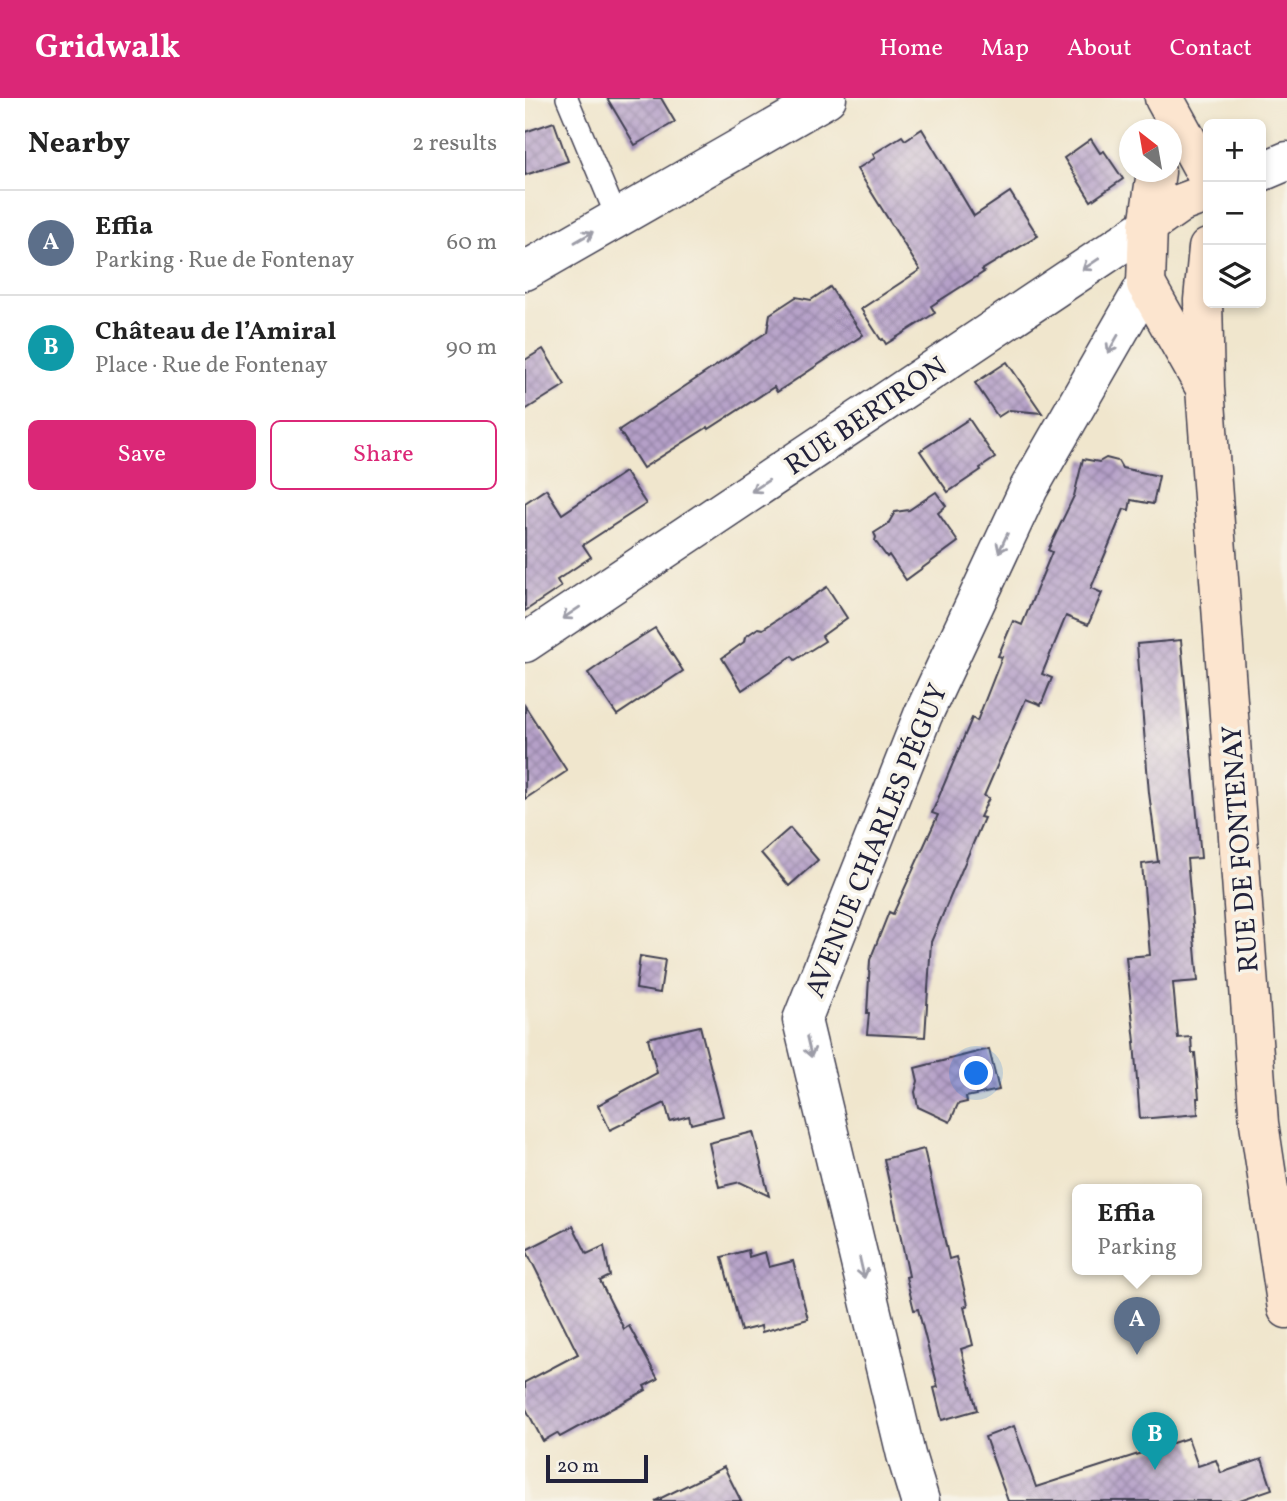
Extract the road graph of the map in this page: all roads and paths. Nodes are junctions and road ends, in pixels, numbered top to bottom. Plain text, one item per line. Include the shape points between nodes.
1 (567, 98) edge
2 (827, 98) edge
3 (1164, 98) edge
4 (1162, 119) edge
5 (1287, 161) edge
6 (1203, 169) edge
7 (1266, 170) edge
8 (1155, 182) edge
9 (1203, 195) edge
10 (617, 218) junction
11 (1148, 226) junction
12 (1203, 252) edge
13 (525, 271) edge
14 (1146, 284) junction
15 (1203, 308) edge
16 (1205, 388) junction
17 (525, 643) edge
18 (1285, 1286) edge
19 (920, 1501) edge

1 - 10 lane
2 - 10 street
3 - 4 main road
3 - 6 main road
5 - 7 street
8 - 11 main road
9 - 11 main road, RUE BERTRON via 1181,202
13 -> 10 street
11 - 14 main road
11 -> 17 street, RUE BERTRON
12 - 14 main road
14 - 16 main road, RUE DE FONTENAY
14 -> 19 street, AVENUE CHARLES PÉGUY via 1029,488 993,564 923,715 802,1020
15 - 16 main road, RUE DE FONTENAY
16 - 18 main road, RUE DE FONTENAY via 1259,1123

